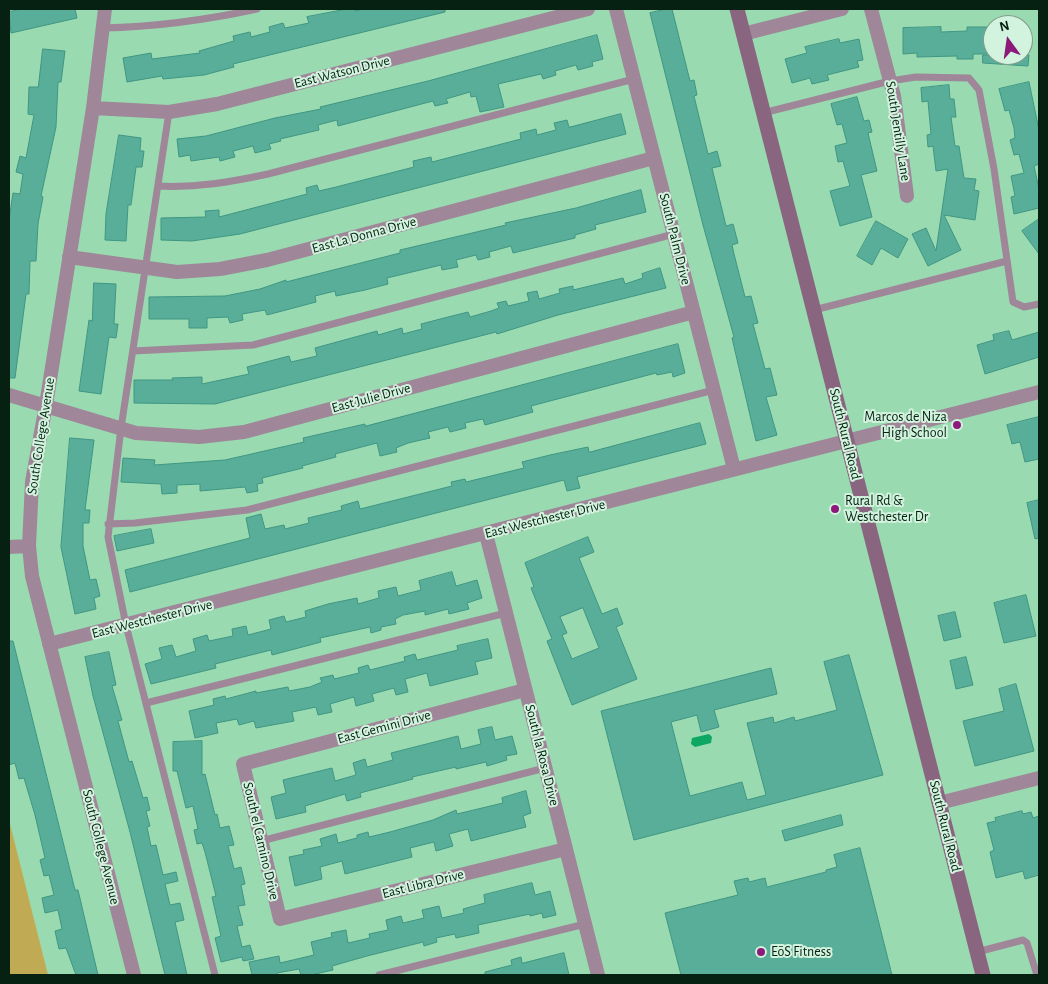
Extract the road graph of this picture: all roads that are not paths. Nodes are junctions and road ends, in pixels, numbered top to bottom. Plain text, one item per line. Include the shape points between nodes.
1 (105, 9) edge
2 (257, 9) edge
3 (588, 9) edge
4 (616, 9) edge
5 (737, 9) edge
6 (842, 9) edge
7 (872, 9) edge
8 (103, 28) junction
9 (743, 34) junction
10 (634, 79) junction
11 (890, 81) junction
12 (93, 108) junction
13 (169, 112) junction
14 (763, 113) junction
15 (654, 158) junction
16 (158, 186) junction
17 (907, 196) dead end
18 (674, 234) junction
19 (69, 256) junction
20 (1007, 261) junction
21 (146, 268) junction
22 (1039, 304) edge
23 (814, 310) junction
24 (694, 312) junction
25 (133, 351) junction
26 (714, 390) junction
27 (1039, 392) edge
28 (9, 395) edge
29 (46, 405) junction
30 (121, 428) junction
31 (847, 440) junction
32 (734, 469) junction
33 (108, 524) junction
34 (486, 534) junction
35 (29, 546) junction
36 (9, 547) edge
37 (506, 613) junction
38 (126, 625) junction
39 (50, 644) junction
40 (525, 690) junction
41 (146, 703) junction
42 (243, 764) joint
43 (545, 768) junction
44 (1039, 778) edge
45 (939, 802) junction
46 (261, 841) junction
47 (566, 849) junction
48 (280, 919) joint
49 (585, 924) junction
50 (977, 952) junction
51 (134, 975) edge
52 (214, 975) edge
53 (379, 975) edge
54 (598, 975) edge
55 (983, 975) edge
56 (1037, 975) edge

1 - 8 street, South College Avenue
2 - 8 lane via 197,21
3 - 13 street, East Watson Drive via 217,104
4 - 10 street, South Palm Drive
5 - 9 main road, South Rural Road
6 - 9 street
7 - 11 street, South Jentilly Lane
8 - 12 street, South College Avenue
9 - 14 main road, South Rural Road
10 - 15 street, South Palm Drive
10 - 16 lane via 268,174 217,185
11 - 14 lane
11 - 17 street, South Jentilly Lane
11 - 20 lane via 969,78 978,90 994,169
12 - 13 street, East Watson Drive
12 - 19 street, South College Avenue
13 - 16 lane
14 - 23 main road, South Rural Road
15 - 18 street, South Palm Drive
15 - 21 street, East La Donna Drive via 267,260 220,269 176,272
16 - 21 lane
18 - 24 street, South Palm Drive
18 - 25 lane via 253,345
19 - 21 street, East La Donna Drive
19 - 29 street, South College Avenue
20 - 22 lane via 1013,302 1024,307
20 - 23 lane
21 - 25 lane
23 - 31 main road, South Rural Road
24 - 26 street, South Palm Drive
24 - 30 street, East Julie Drive via 244,432 199,437 136,433
25 - 30 lane
26 - 32 street, South Palm Drive
26 - 33 lane via 246,510
27 - 31 street, East Westchester Drive
28 - 29 street, East Julie Drive
29 - 30 street, East Julie Drive
29 - 35 street, South College Avenue via 32,482
30 - 33 lane
31 - 32 street, East Westchester Drive
31 - 45 main road, South Rural Road
32 - 34 street, East Westchester Drive
33 - 38 lane
34 - 37 street, South la Rosa Drive
34 - 38 street, East Westchester Drive
35 - 36 street
35 - 39 street, South College Avenue via 32,576
37 - 40 street, South la Rosa Drive
37 - 41 lane
38 - 39 street, East Westchester Drive
38 - 41 lane
39 - 51 street, South College Avenue
40 - 42 street, East Gemini Drive
40 - 43 street, South la Rosa Drive
41 - 52 lane
42 - 46 street, South el Camino Drive
43 - 46 lane
43 - 47 street, South la Rosa Drive
44 - 45 street
45 - 50 main road, South Rural Road
46 - 48 street, South el Camino Drive
47 - 48 street, East Libra Drive
47 - 49 street, South la Rosa Drive
49 - 53 lane
49 - 54 street, South la Rosa Drive
50 - 55 main road, South Rural Road
50 - 56 lane via 1023,940 1027,943

